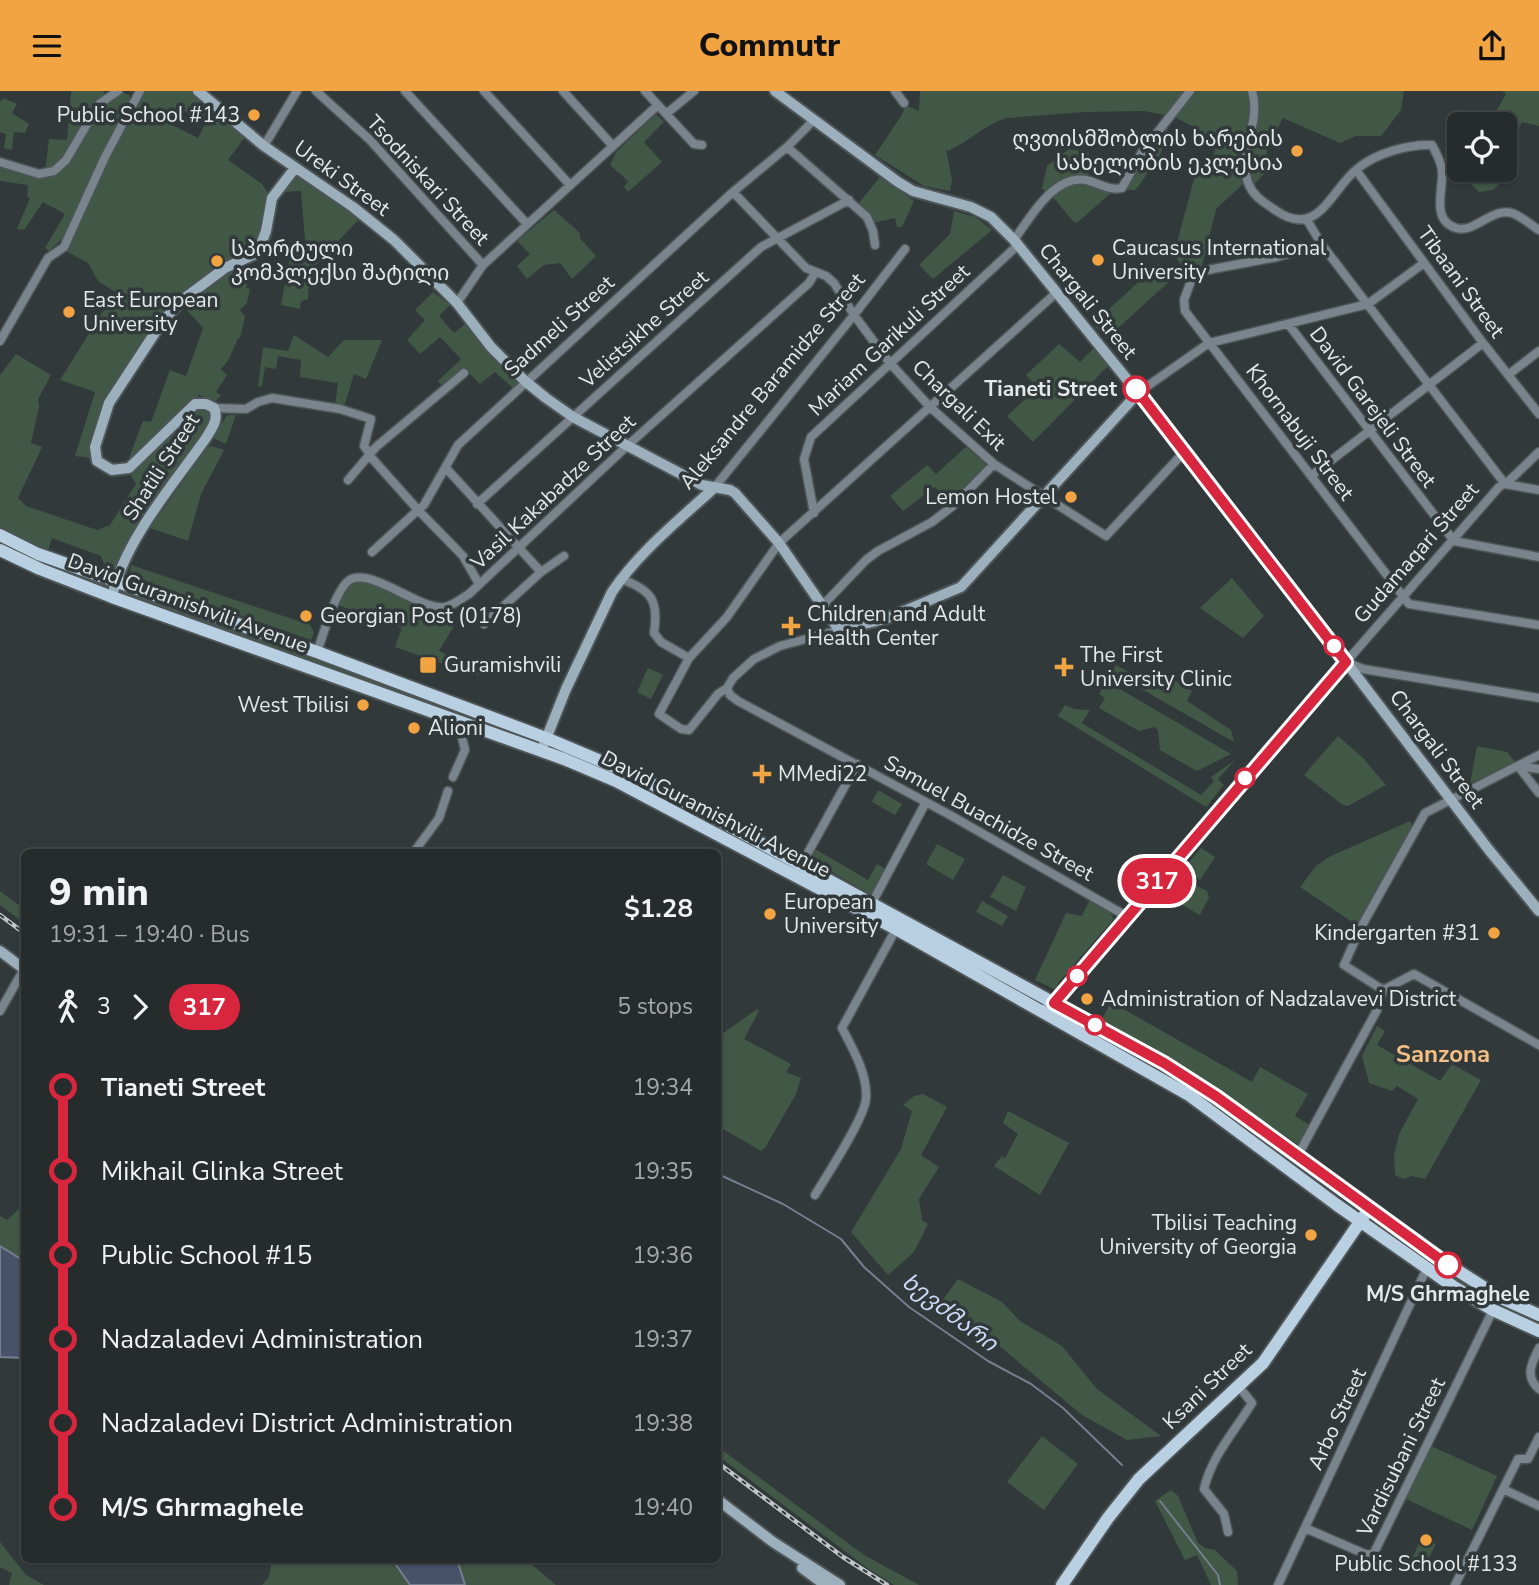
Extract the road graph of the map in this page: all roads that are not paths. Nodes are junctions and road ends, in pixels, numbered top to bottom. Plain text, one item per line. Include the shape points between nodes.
1 (118, 91) edge
2 (129, 91) edge
3 (198, 91) edge
4 (297, 91) edge
5 (316, 91) edge
6 (405, 91) edge
7 (484, 91) edge
8 (563, 91) edge
9 (645, 91) edge
10 (694, 91) edge
11 (775, 91) edge
12 (895, 91) edge
13 (1189, 91) edge
14 (1252, 91) edge
15 (138, 95) edge
16 (904, 103) dead end
17 (658, 105) junction
18 (666, 114) junction
19 (814, 120) junction
20 (702, 145) dead end
21 (264, 146) junction
22 (613, 146) junction
23 (787, 147) junction
24 (0, 162) edge
25 (296, 168) junction
26 (1356, 170) junction
27 (570, 185) junction
28 (733, 192) junction
29 (849, 200) junction
30 (1307, 221) junction
31 (527, 224) junction
32 (1539, 230) edge
33 (776, 238) junction
34 (1016, 243) junction
35 (875, 245) dead end
36 (1322, 245) junction
37 (905, 249) dead end
38 (1424, 263) junction
39 (483, 265) junction
40 (815, 273) junction
41 (1056, 293) junction
42 (457, 303) junction
43 (1368, 304) junction
44 (854, 315) junction
45 (1289, 325) junction
46 (0, 341) edge
47 (1209, 343) junction
48 (1483, 343) junction
49 (1539, 351) edge
50 (890, 362) junction
51 (464, 373) dead end
52 (1508, 375) junction
53 (525, 381) junction
54 (1429, 384) junction
55 (1139, 392) junction
56 (930, 407) junction
57 (214, 408) junction
58 (1539, 414) edge
59 (573, 417) junction
60 (1370, 431) junction
61 (628, 445) junction
62 (1185, 451) junction
63 (1539, 452) edge
64 (369, 454) junction
65 (994, 464) junction
66 (446, 468) junction
67 (1311, 476) junction
68 (348, 480) dead end
69 (1504, 484) junction
70 (714, 488) junction
71 (1539, 490) edge
72 (1043, 495) junction
73 (477, 504) junction
74 (418, 510) junction
75 (814, 513) junction
76 (0, 535) edge
77 (1454, 541) junction
78 (779, 543) junction
79 (519, 548) junction
80 (0, 550) edge
81 (372, 552) dead end
82 (564, 556) dead end
83 (1539, 557) edge
84 (541, 572) junction
85 (621, 579) junction
86 (115, 583) junction
87 (480, 584) junction
88 (112, 597) junction
89 (1404, 598) junction
90 (823, 605) junction
91 (484, 624) dead end
92 (1539, 625) edge
93 (839, 630) junction
94 (317, 652) junction
95 (689, 658) junction
96 (1346, 662) junction
97 (727, 688) junction
98 (1539, 698) edge
99 (465, 723) junction
100 (546, 738) junction
101 (541, 751) junction
102 (1539, 755) edge
103 (857, 764) junction
104 (1518, 766) junction
105 (1539, 769) edge
106 (453, 777) dead end
107 (449, 791) dead end
108 (1539, 793) edge
109 (1450, 799) junction
110 (926, 803) junction
111 (416, 849) edge
112 (799, 871) junction
113 (872, 903) junction
114 (1539, 911) edge
115 (1126, 918) junction
116 (896, 929) junction
117 (0, 951) edge
118 (21, 967) edge
119 (21, 974) edge
120 (1383, 990) junction
121 (1054, 1003) junction
122 (0, 1011) edge
123 (1046, 1014) junction
124 (1539, 1045) edge
125 (1297, 1156) junction
126 (815, 1195) dead end
127 (1370, 1208) junction
128 (1360, 1221) junction
129 (1427, 1268) junction
130 (1492, 1292) junction
131 (1510, 1302) junction
132 (1494, 1310) junction
133 (1539, 1315) edge
134 (1539, 1331) edge
135 (1539, 1348) edge
136 (1239, 1387) junction
137 (1539, 1389) edge
138 (1539, 1437) edge
139 (1503, 1489) junction
140 (721, 1502) edge
141 (1539, 1506) edge
142 (1305, 1528) junction
143 (1228, 1532) dead end
144 (773, 1542) junction
145 (825, 1585) edge
146 (841, 1585) edge
147 (1062, 1585) edge
148 (1278, 1585) edge
149 (1455, 1585) edge

1 - 24 street via 99,104 66,160 54,171 39,174
2 - 15 street
3 - 21 street, Ureki Street
4 - 21 street
5 - 39 street, Tsodniskari Street via 370,140
6 - 31 street
7 - 27 street
8 - 22 street
9 - 17 street
10 - 18 street
11 - 19 street, Chargali Street
12 - 16 street
13 - 34 street, Mariam Garikuli Street via 1142,152 1122,188 1076,179 1064,184 1037,207
14 - 30 street via 1255,118 1246,155 1250,187 1257,198 1283,216
15 - 46 street via 64,247 48,258
17 - 18 street
17 - 22 street
18 - 20 street via 694,144
19 - 23 street, Sadmeli Street
19 - 34 street, Chargali Street via 898,182 991,217
21 - 25 street, Ureki Street
22 - 27 street
23 - 28 street, Sadmeli Street
23 - 29 street
25 - 42 street, Ureki Street via 394,240
25 - 57 street, Shatili Street via 272,198 266,231 255,254 225,268 182,300 162,322 109,403 95,447 97,461 112,470 130,468 195,404
26 - 30 street via 1333,199
26 - 32 street via 1404,148 1432,145 1442,172 1439,207 1452,227 1464,228 1501,212 1513,213
26 - 38 street, Tibaani Street
27 - 31 street
28 - 33 street, Chargali Exit
28 - 53 street, Sadmeli Street
29 - 33 street, Velistsikhe Street
29 - 35 street via 867,217
30 - 36 street
31 - 39 street
33 - 40 street, Chargali Exit
33 - 59 street, Velistsikhe Street
34 - 41 street, Chargali Street
34 - 50 street, Mariam Garikuli Street
36 - 43 street
36 - 47 street, Khornabuji Street via 1202,271 1191,281 1185,311
37 - 44 street, Aleksandre Baramidze Street
38 - 43 street
38 - 48 street, Tibaani Street
39 - 42 street
40 - 44 street, Chargali Exit via 834,283
40 - 61 street, Vasil Kakabadze Street
41 - 55 street, Chargali Street
41 - 56 street
42 - 53 street, Ureki Street
43 - 45 street
43 - 54 street
44 - 50 street, Chargali Exit
44 - 70 street, Aleksandre Baramidze Street
45 - 47 street
45 - 60 street, David Garejeli Street
47 - 55 street
47 - 67 street, Khornabuji Street
48 - 52 street, Tibaani Street
48 - 54 street
49 - 52 street
50 - 56 street, Chargali Exit
50 - 75 street, Mariam Garikuli Street via 811,437 804,459
51 - 64 street
52 - 58 street, Tibaani Street
53 - 59 street, Ureki Street
53 - 66 street, Sadmeli Street via 458,445
54 - 60 street
54 - 69 street
55 - 62 street, Chargali Street
55 - 72 street
56 - 65 street, Chargali Exit
56 - 75 street
57 - 64 street via 246,409 272,398 354,412 371,419 364,446
57 - 86 street, Shatili Street via 215,423 139,534
59 - 61 street, Ureki Street
59 - 73 street, Velistsikhe Street
60 - 67 street
60 - 77 street, David Garejeli Street
61 - 70 street, Ureki Street
61 - 79 street, Vasil Kakabadze Street
62 - 72 street, Chargali Exit via 1106,536
62 - 96 street, Chargali Street
63 - 69 street, Gudamaqari Street
64 - 68 street
64 - 74 street
65 - 72 street, Chargali Exit
65 - 90 street via 932,522 866,560
66 - 73 street
66 - 74 street, Sadmeli Street
67 - 89 street, Khornabuji Street
69 - 71 street
69 - 77 street, Gudamaqari Street
70 - 78 street, Ureki Street via 735,493
70 - 85 street, Aleksandre Baramidze Street
72 - 93 street via 961,587 885,619
73 - 79 street
74 - 81 street, Sadmeli Street
74 - 87 street via 463,556
75 - 78 street
76 - 86 main road, David Guramishvili Avenue
77 - 83 street
77 - 89 street, Gudamaqari Street
78 - 90 street, Ureki Street
78 - 95 street via 727,617
79 - 84 street
79 - 87 street, Vasil Kakabadze Street
80 - 88 main road, David Guramishvili Avenue
82 - 84 street
84 - 91 street
85 - 95 street via 650,595 656,609 654,633
85 - 100 street, Aleksandre Baramidze Street
86 - 88 street, Shatili Street
86 - 94 main road, David Guramishvili Avenue
87 - 94 street, Vasil Kakabadze Street via 453,604 436,607 359,576 351,579 340,591
88 - 99 main road, David Guramishvili Avenue
89 - 92 street via 1409,604
89 - 96 street, Gudamaqari Street
90 - 93 street, Ureki Street
93 - 97 street via 766,652
94 - 100 main road, David Guramishvili Avenue
95 - 97 street via 659,714 689,730
96 - 98 street via 1363,669
96 - 109 street, Chargali Street
96 - 115 street, Gudamaqari Street
97 - 103 street, Samuel Buachidze Street via 738,701
99 - 101 main road, David Guramishvili Avenue
99 - 106 street via 461,733 465,750
100 - 101 street, Aleksandre Baramidze Street
100 - 112 main road, David Guramishvili Avenue via 641,778
101 - 112 main road, David Guramishvili Avenue via 616,781
102 - 104 street
103 - 110 street, Samuel Buachidze Street
103 - 112 street
104 - 105 street
104 - 108 street
104 - 109 street
107 - 111 street via 439,818
109 - 114 street, Chargali Street
109 - 120 street via 1425,813 1344,965
110 - 113 street
110 - 115 street, Samuel Buachidze Street
112 - 113 main road, David Guramishvili Avenue
112 - 116 main road, David Guramishvili Avenue
113 - 121 main road, David Guramishvili Avenue
115 - 121 street, Gudamaqari Street
116 - 123 main road, David Guramishvili Avenue
116 - 126 street via 842,1028 862,1075 866,1100
117 - 118 street
119 - 122 street
120 - 124 street via 1414,974
120 - 125 street via 1374,1016
121 - 123 street, Gudamaqari Street
121 - 125 main road, David Guramishvili Avenue via 1185,1076
123 - 128 main road, David Guramishvili Avenue via 1196,1099
125 - 127 main road, David Guramishvili Avenue
127 - 128 main road, Ksani Street
127 - 130 main road, David Guramishvili Avenue
128 - 129 main road, David Guramishvili Avenue
128 - 136 main road, Ksani Street via 1263,1363
129 - 132 main road, David Guramishvili Avenue
129 - 142 street, Arbo Street
130 - 131 main road, David Guramishvili Avenue
130 - 132 main road
131 - 132 main road
131 - 133 main road, David Guramishvili Avenue
132 - 134 main road, David Guramishvili Avenue
132 - 142 street, Vardisubani Street via 1373,1555
135 - 137 street via 1530,1369 1531,1380
136 - 143 street via 1252,1403 1224,1442 1204,1489 1224,1514
136 - 147 main road, Ksani Street via 1139,1479
138 - 139 street via 1528,1459 1518,1459
139 - 141 street
139 - 149 street
140 - 144 street
142 - 148 street, Arbo Street
144 - 145 street
144 - 146 street

